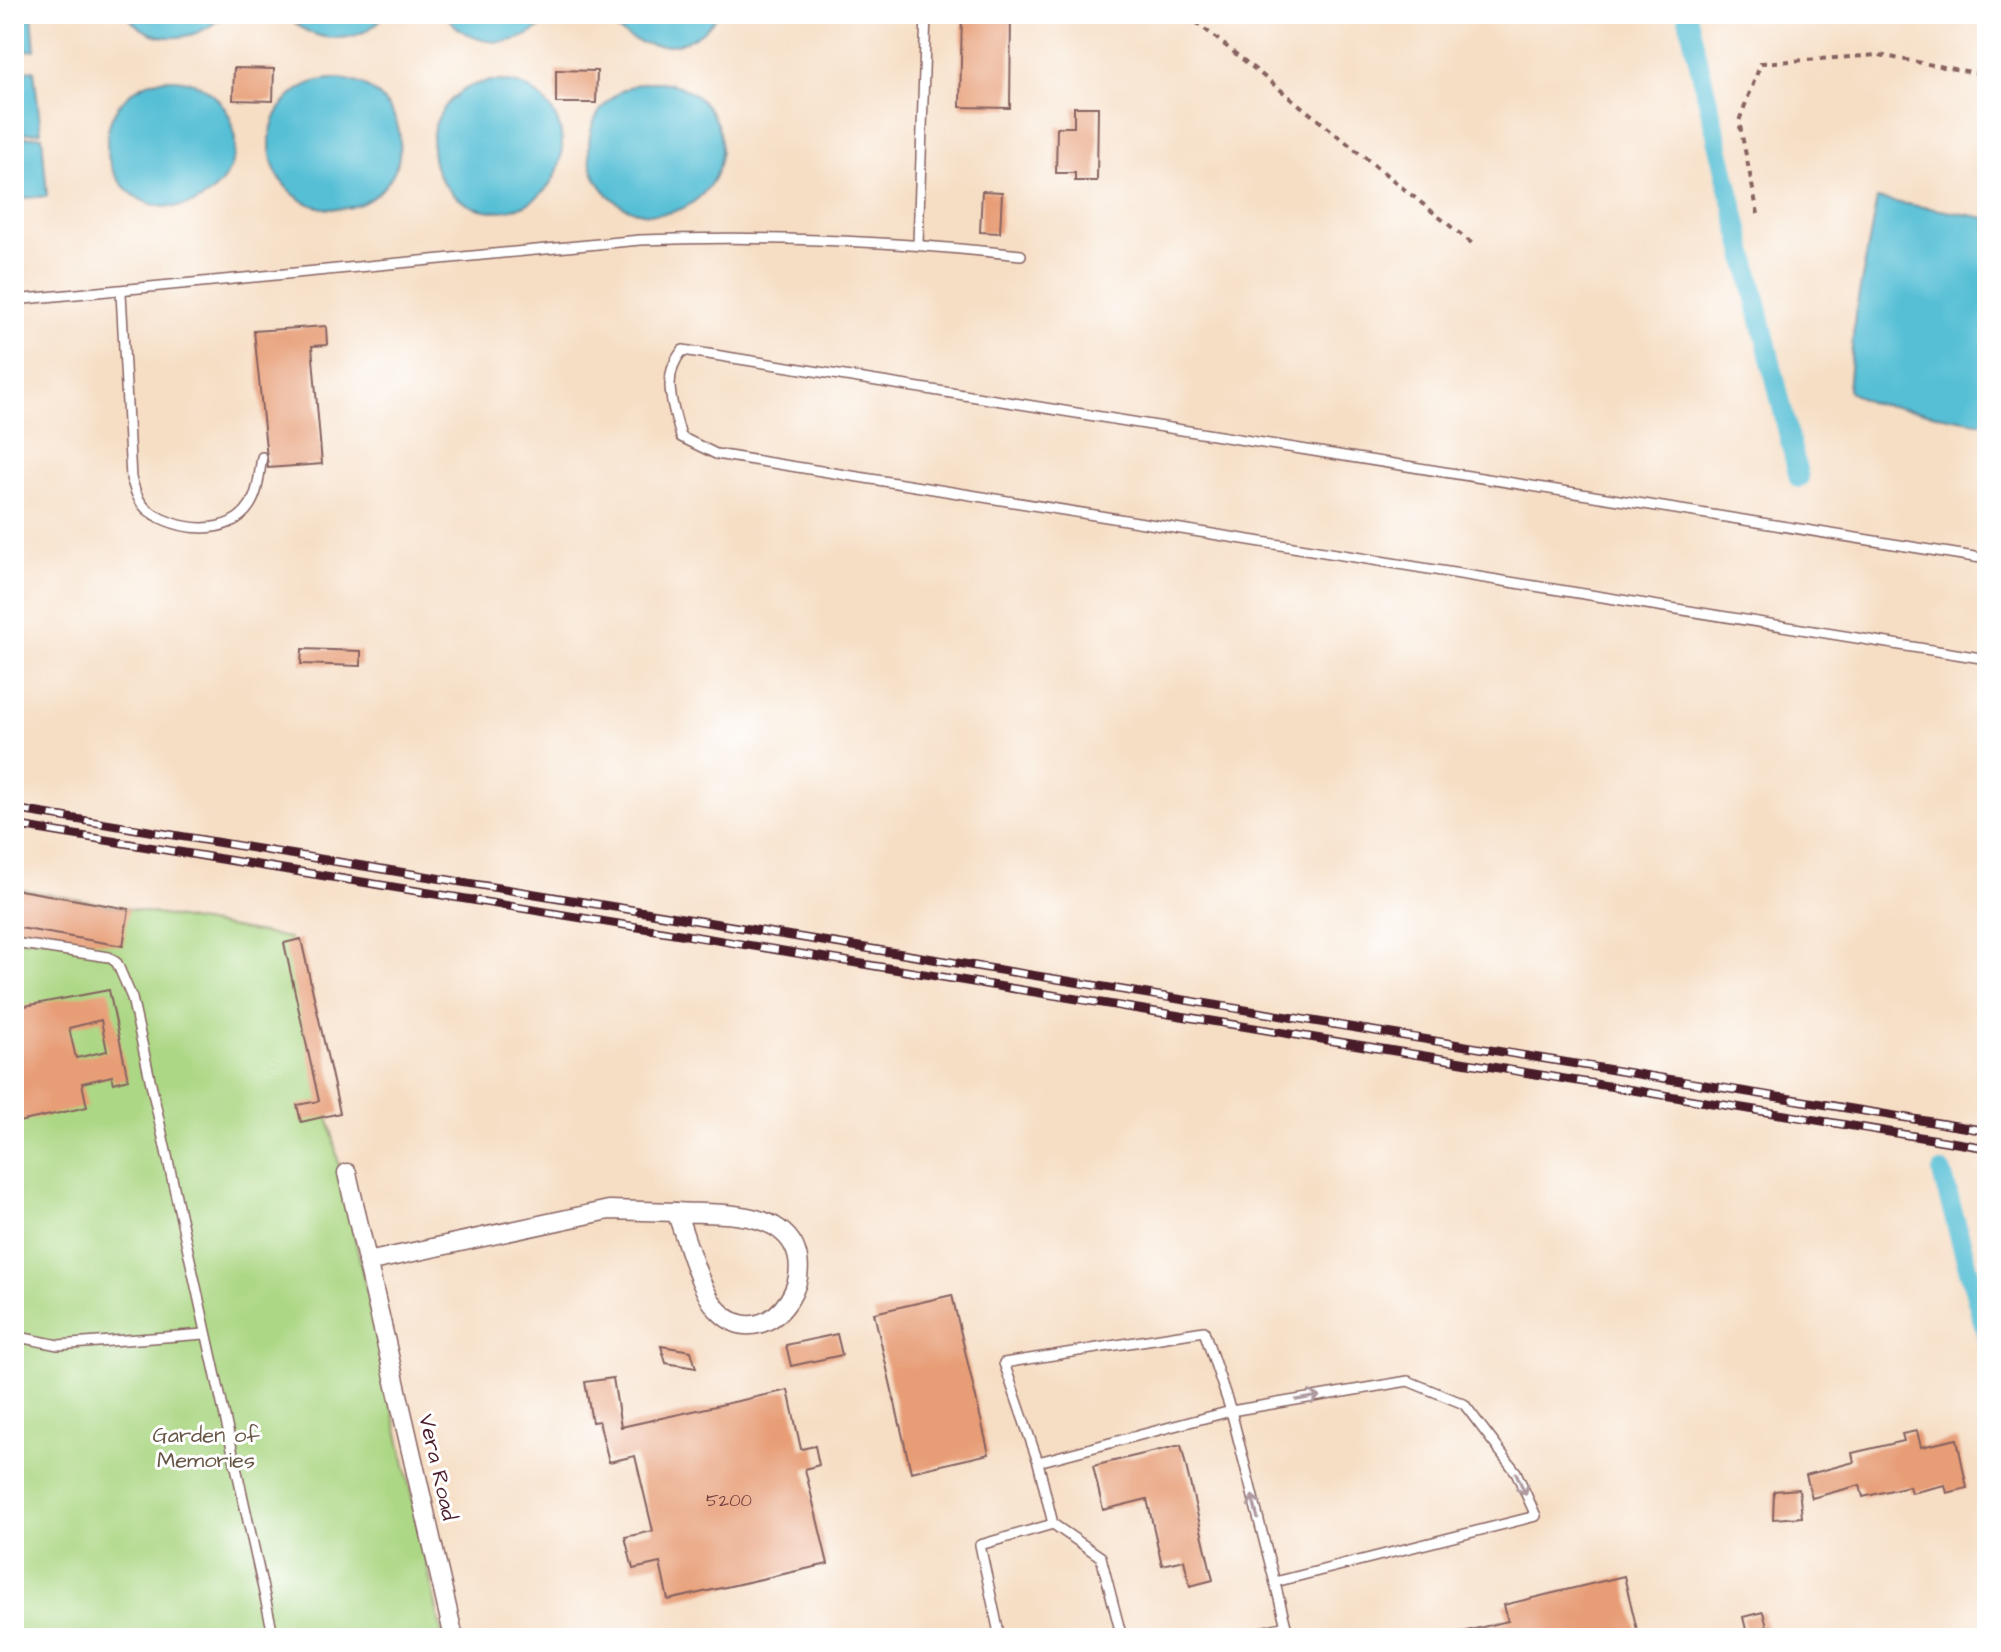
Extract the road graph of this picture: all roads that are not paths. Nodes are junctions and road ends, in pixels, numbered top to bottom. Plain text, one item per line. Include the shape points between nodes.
1 (926, 14) edge
2 (918, 243) junction
3 (1021, 255) dead end
4 (121, 293) junction
5 (14, 300) edge
6 (262, 457) dead end
7 (1987, 559) edge
8 (1987, 659) edge
9 (14, 943) edge
10 (347, 1173) dead end
11 (676, 1212) junction
12 (367, 1262) junction
13 (205, 1334) junction
14 (14, 1336) edge
15 (1231, 1411) junction
16 (1038, 1462) junction
17 (1053, 1524) junction
18 (1275, 1582) junction
19 (1286, 1626) junction
20 (274, 1638) edge
21 (454, 1638) edge
22 (1000, 1638) edge
23 (1122, 1638) edge
24 (1235, 1638) edge
25 (1289, 1638) edge

1 - 2 lane
2 - 3 lane
2 - 4 lane via 729,236 640,240
4 - 5 lane
4 - 6 lane via 131,478 136,496 148,510 186,528 207,529 232,519 248,508 256,492
7 - 8 lane via 683,350 671,363 669,387 681,437 716,454
9 - 13 lane via 109,957 117,963 132,998
10 - 12 street, Vera Road
11 - 11 street via 750,1218 773,1225 789,1239 799,1259 799,1278 776,1317 745,1326 722,1315 710,1299
11 - 12 street via 609,1210
12 - 21 street, Vera Road
13 - 14 lane via 69,1345
13 - 20 lane
15 - 16 lane
15 - 16 lane via 1204,1331 1004,1363
18 -> 15 lane
15 -> 18 lane via 1408,1381 1464,1404 1516,1472 1536,1516
16 - 17 lane
17 - 22 lane via 980,1545
17 - 23 lane via 1101,1557
18 - 19 lane
19 - 24 lane
19 - 25 lane

